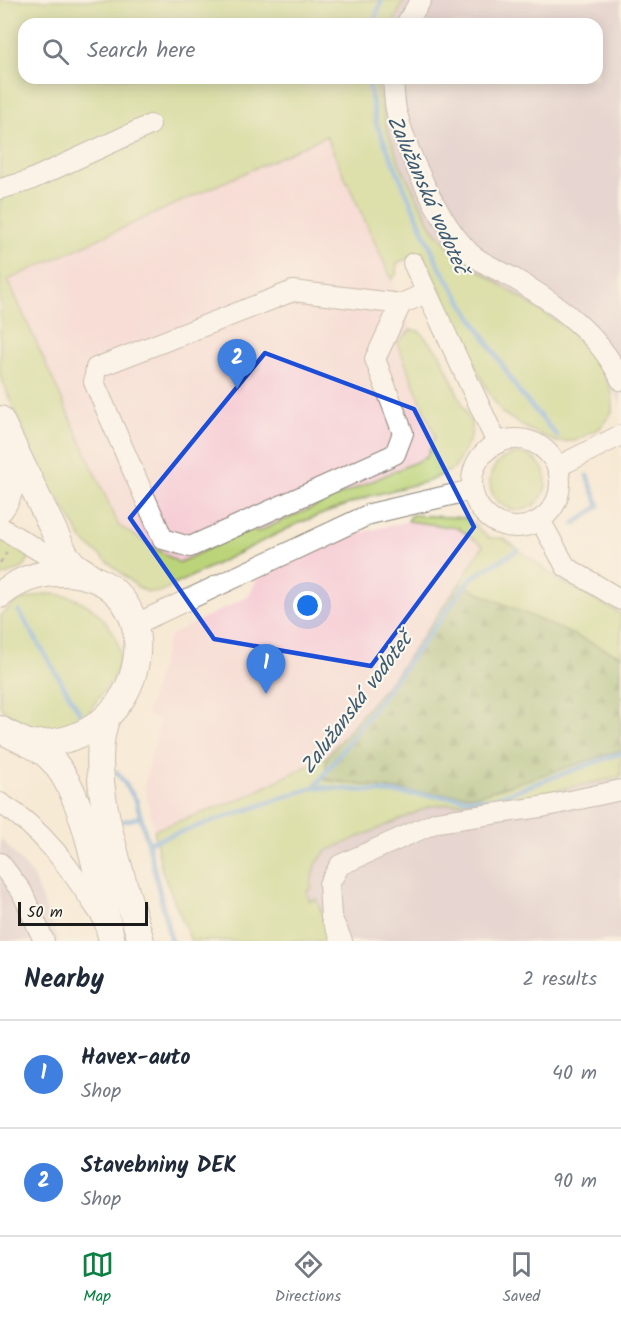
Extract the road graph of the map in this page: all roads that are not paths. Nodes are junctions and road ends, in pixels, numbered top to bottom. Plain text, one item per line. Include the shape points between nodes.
1 (421, 0) edge
2 (410, 18) edge
3 (394, 84) edge
4 (150, 125) dead end
5 (0, 189) edge
6 (413, 263) dead end
7 (426, 293) junction
8 (401, 304) junction
9 (621, 380) edge
10 (3, 427) edge
11 (621, 435) edge
12 (497, 443) junction
13 (557, 467) junction
14 (472, 490) junction
15 (0, 508) edge
16 (540, 520) junction
17 (7, 532) edge
18 (65, 555) junction
19 (105, 584) junction
20 (0, 595) edge
21 (621, 600) edge
22 (134, 625) junction
23 (107, 717) junction
24 (0, 729) edge
25 (28, 743) junction
26 (621, 790) edge
27 (0, 803) edge
28 (0, 863) edge
29 (110, 934) edge
30 (44, 941) edge
31 (141, 941) edge
32 (342, 941) edge

1 - 2 street
3 - 9 street via 396,113 417,166 445,219 470,253 572,318 602,347
4 - 5 street via 28,181
6 - 7 street
7 - 8 street
7 - 12 street
8 - 8 street via 375,359 403,433 395,454 190,547 163,538 94,382 96,368 293,291
10 - 15 main road via 11,450 12,477 8,497
10 - 18 main road
11 - 13 street
12 - 13 street via 511,439 539,445
12 - 14 street via 477,462
13 - 16 street via 560,491 553,507
14 - 16 street via 483,512 504,526 516,528
14 - 22 street via 370,514
16 - 21 street via 566,567
17 - 18 street via 43,554
18 - 19 main road
19 - 20 main road via 80,575 53,573 28,578
19 - 22 main road via 122,602
22 - 23 main road via 136,668 126,695
23 - 25 main road via 70,739
23 - 31 main road via 98,758 110,831
24 - 25 main road
25 - 29 main road via 54,763 71,791 85,826
26 - 32 street via 547,806 437,822 340,865 328,884 331,917
27 - 29 street via 50,842
28 - 30 street via 22,892

